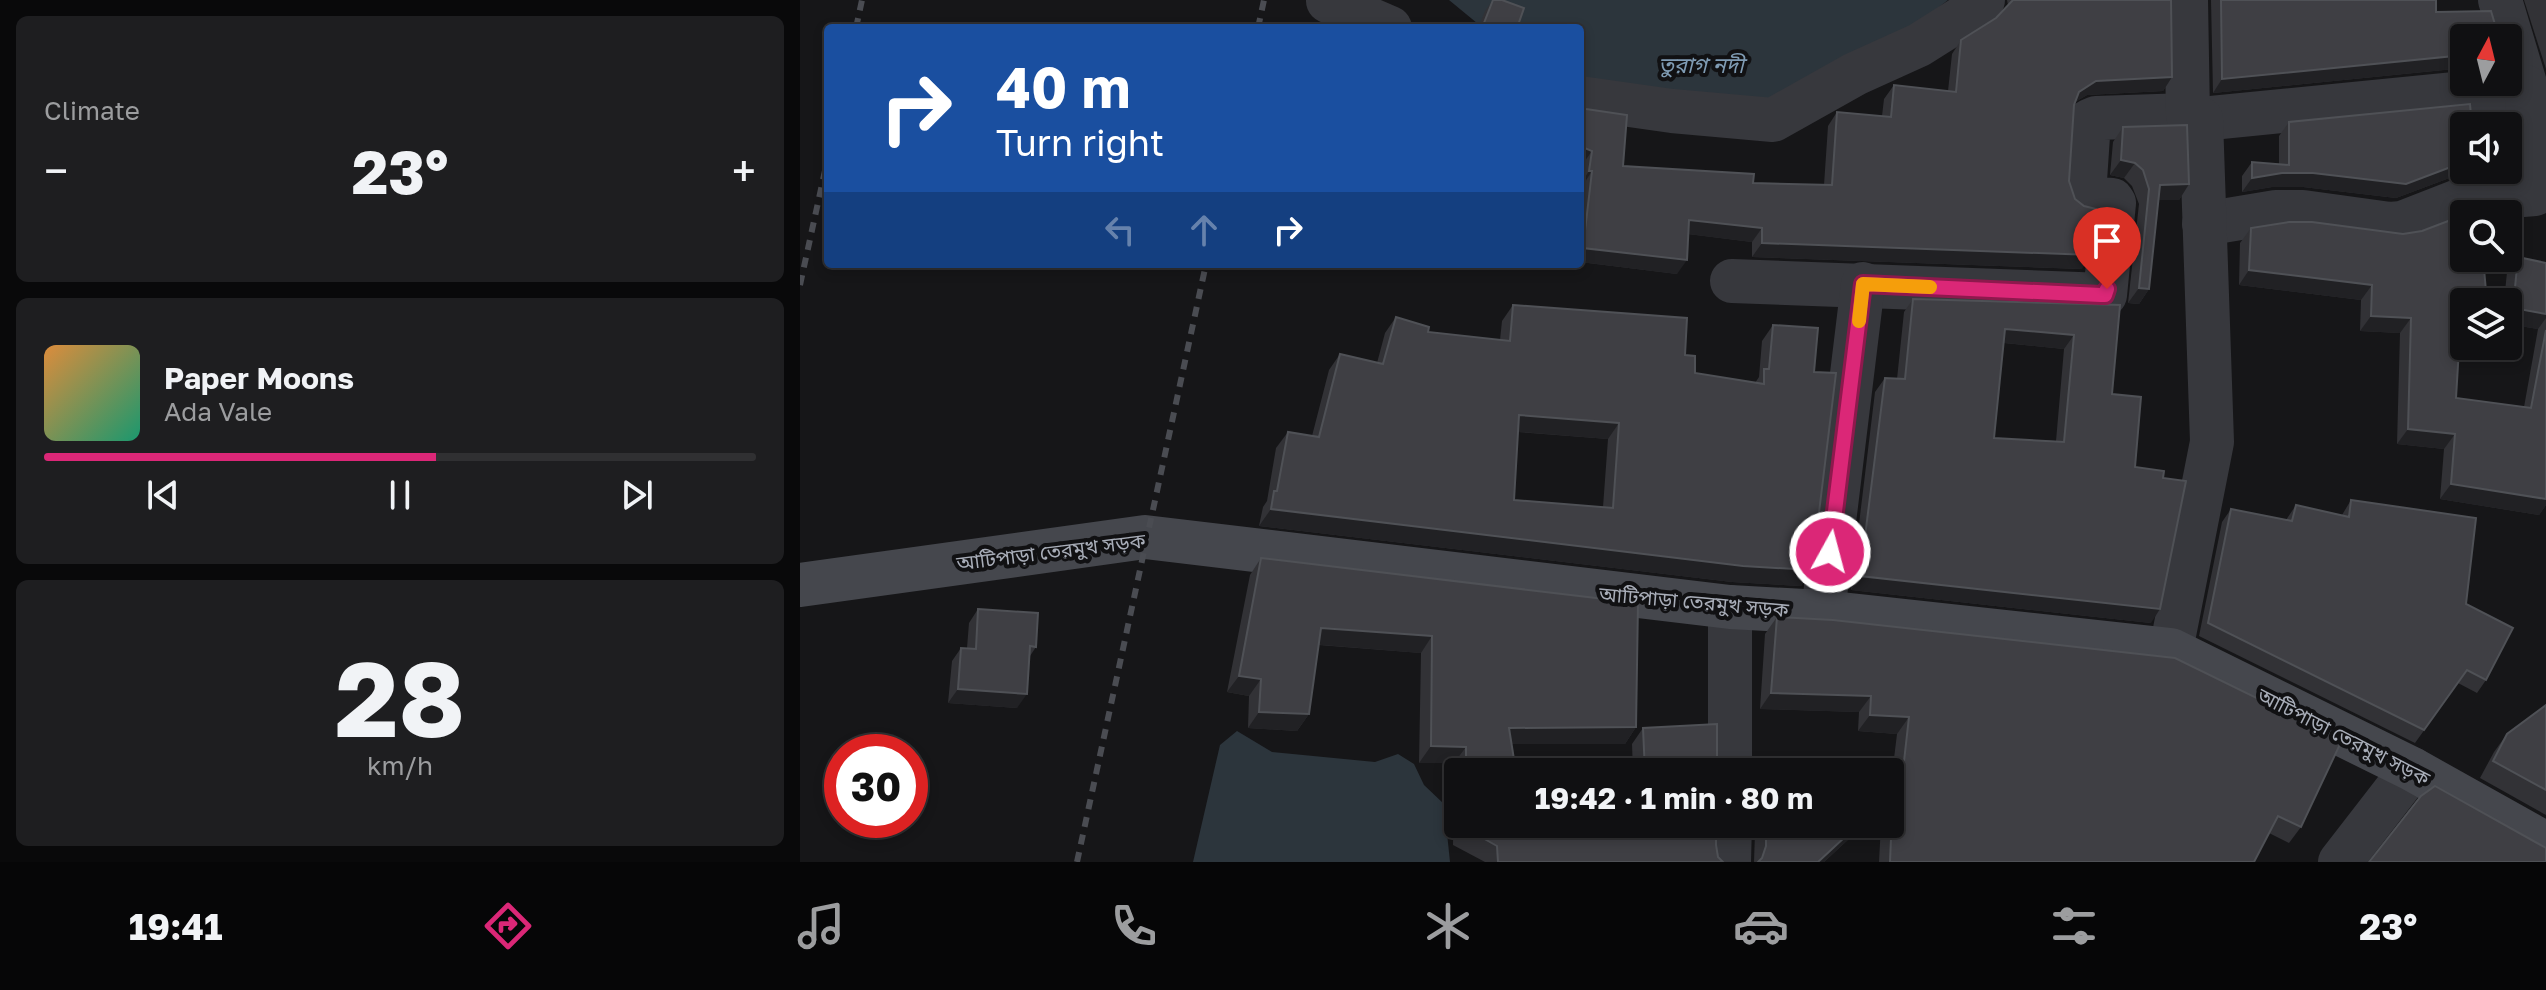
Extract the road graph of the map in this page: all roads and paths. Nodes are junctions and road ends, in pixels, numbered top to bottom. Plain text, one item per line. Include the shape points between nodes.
1 (1983, 0) edge
2 (2186, 0) edge
3 (2500, 0) edge
4 (1328, 1) edge
5 (1381, 24) edge
6 (2526, 87) junction
7 (1584, 99) edge
8 (2195, 117) junction
9 (2204, 224) junction
10 (1732, 281) dead end
11 (1863, 284) junction
12 (800, 585) edge
13 (1730, 607) junction
14 (1823, 612) junction
15 (2171, 650) junction
16 (1730, 758) edge
17 (2412, 769) junction
18 (1730, 838) edge
19 (2546, 844) edge
20 (1729, 862) edge
21 (2340, 862) edge

1 - 7 street via 1919,45 1773,120
2 - 8 street
3 - 6 street
4 - 5 street
6 - 8 street
6 - 9 street via 2535,194 2461,200 2402,223 2276,212
8 - 9 street
8 - 11 street via 2089,121 2084,195 2114,203 2105,295
9 - 15 street via 2212,442
10 - 11 street
11 - 14 street
12 - 13 main road, আটিপাড়া তেরমুখ সড়ক via 1145,537
13 - 14 main road, আটিপাড়া তেরমুখ সড়ক
13 - 16 street
14 - 15 main road, আটিপাড়া তেরমুখ সড়ক
15 - 17 main road, আটিপাড়া তেরমুখ সড়ক
17 - 19 main road, আটিপাড়া তেরমুখ সড়ক
17 - 21 street
18 - 20 street

